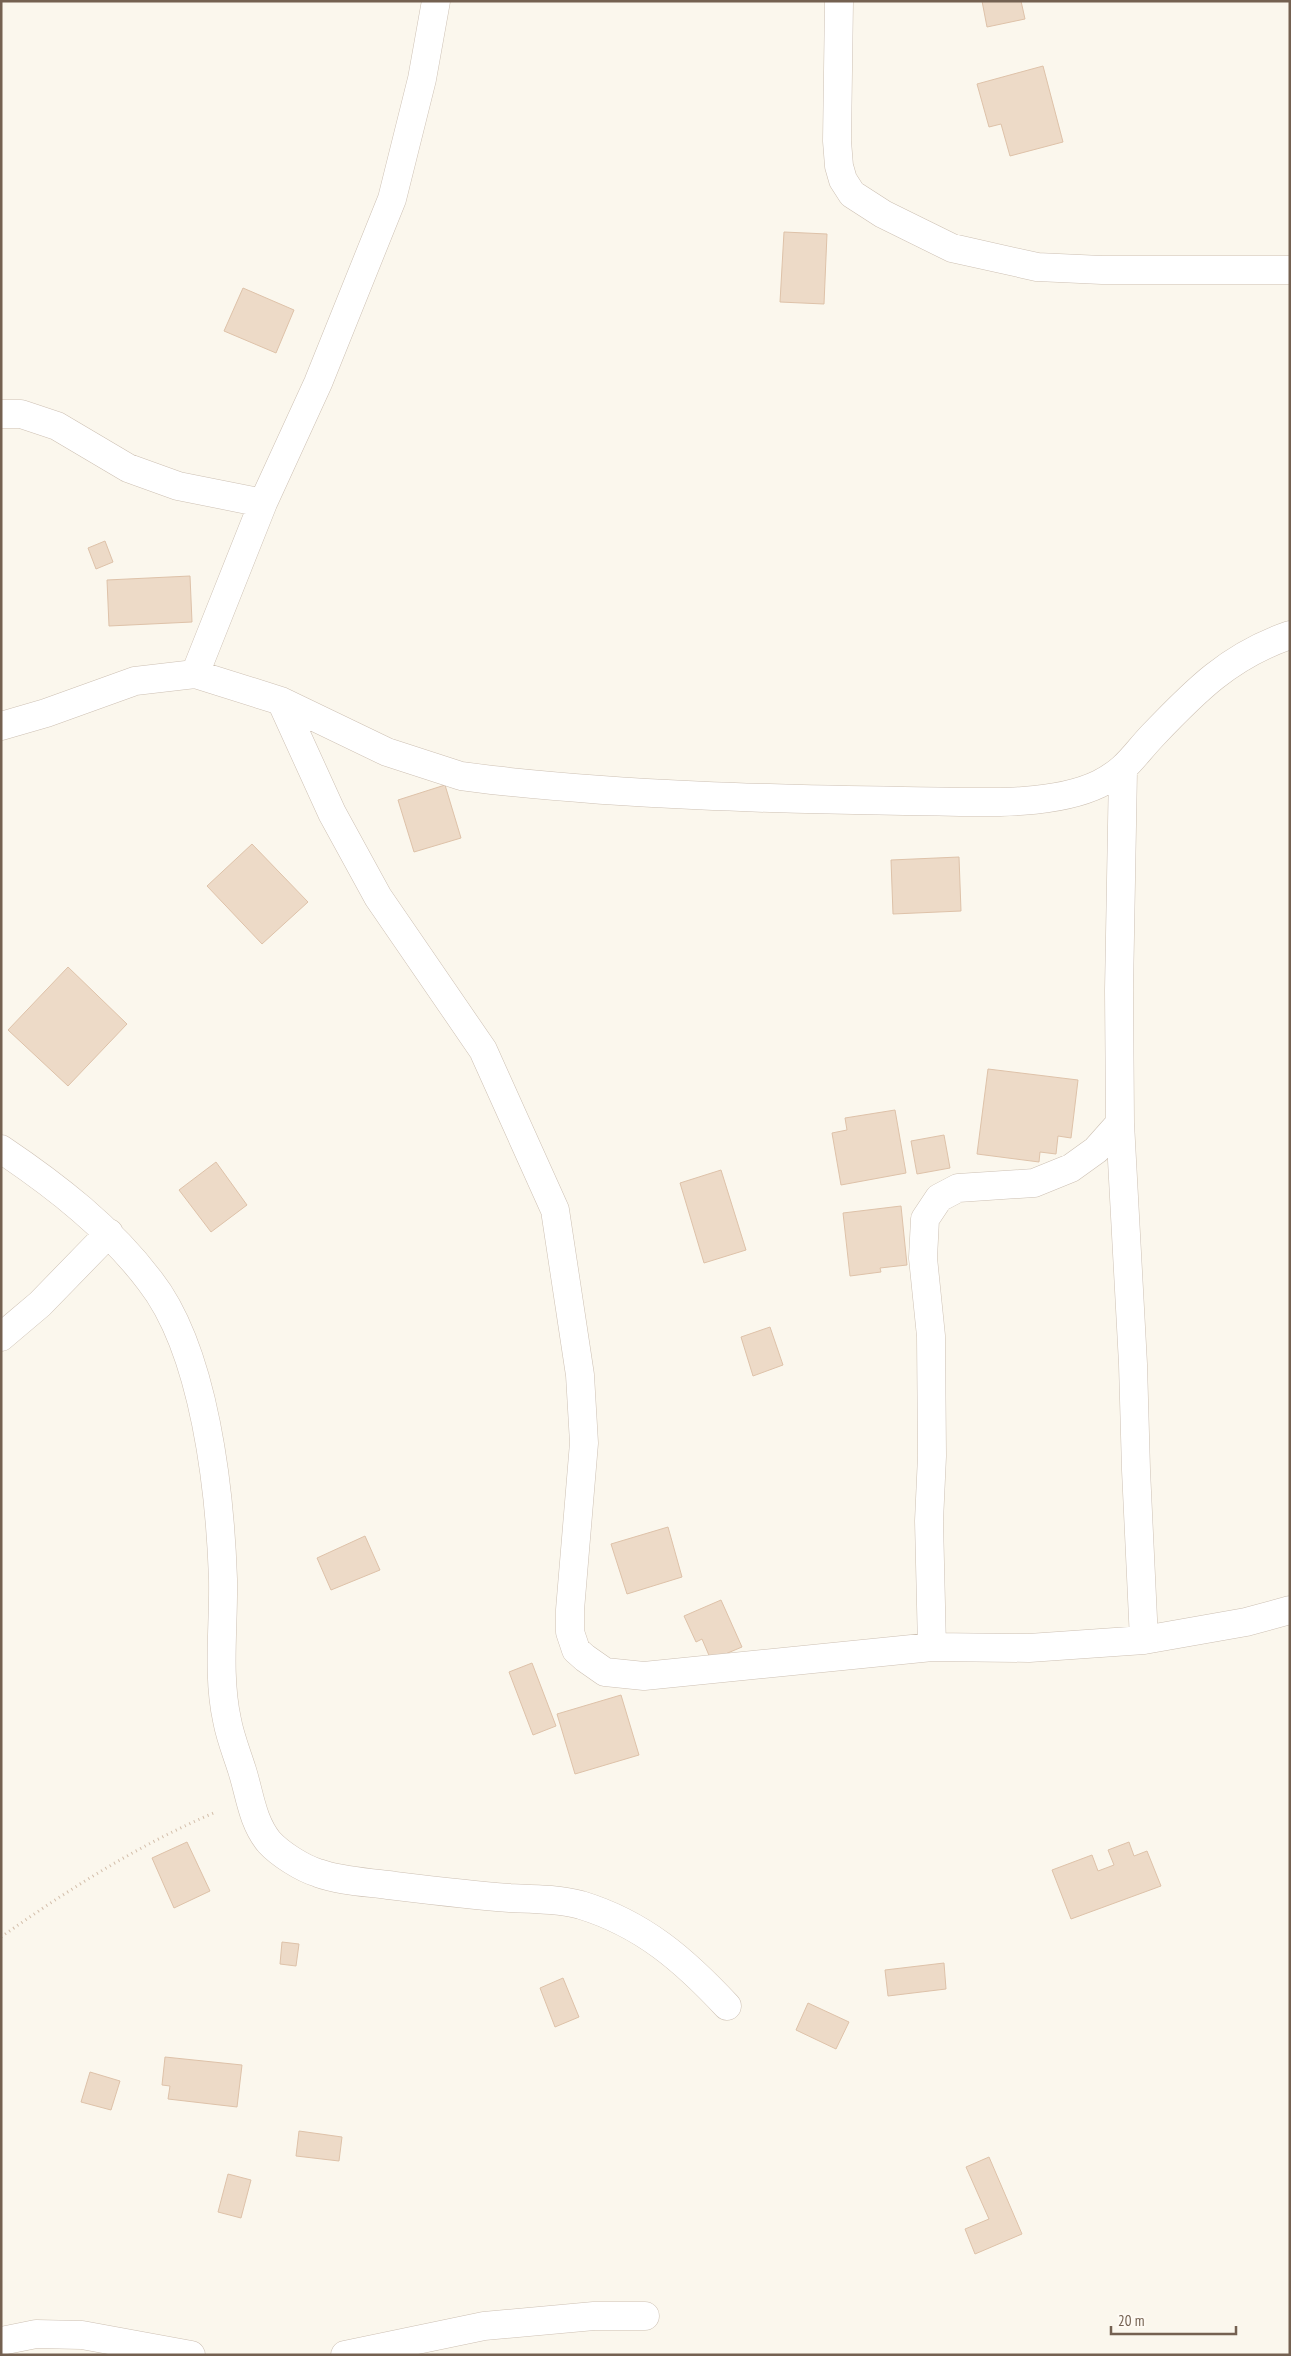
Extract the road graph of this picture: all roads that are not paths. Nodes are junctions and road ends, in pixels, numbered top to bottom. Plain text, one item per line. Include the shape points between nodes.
1 (436, 1) edge
2 (839, 1) edge
3 (1290, 270) edge
4 (1, 414) edge
5 (263, 503) junction
6 (1290, 635) edge
7 (195, 674) junction
8 (281, 701) junction
9 (1, 726) edge
10 (1123, 770) junction
11 (1120, 1123) junction
12 (1, 1148) edge
13 (109, 1233) junction
14 (1, 1337) edge
15 (1290, 1610) edge
16 (1144, 1640) junction
17 (932, 1647) junction
18 (727, 2006) dead end
19 (645, 2316) dead end
20 (1, 2341) edge
21 (191, 2355) edge
22 (345, 2355) edge

1 - 5 street via 422,79 392,200 318,383
2 - 3 street via 839,166 852,194 883,214 952,248 1037,267
4 - 5 street via 21,414 57,426 128,468 178,486
5 - 7 street
6 - 10 street via 1236,660 1197,689
7 - 8 street
7 - 9 street via 135,681
8 - 10 street via 387,752 461,776 531,784 705,796 1006,801 1060,797 1098,785
8 - 17 street via 332,813 378,897 483,1050 555,1210 580,1375 584,1443 570,1610 570,1632 576,1650 605,1672 644,1676
10 - 11 street
11 - 16 street
11 - 17 street via 1096,1150 1071,1168 1034,1183 958,1188 939,1198 925,1219 924,1258 931,1336 929,1530
12 - 13 street
13 - 14 street via 40,1304
13 - 18 street via 152,1282 180,1332 207,1426 215,1476 222,1572 223,1691 227,1721 257,1822 270,1842 317,1873 416,1888 577,1904 617,1918 652,1937 695,1971
15 - 16 street via 1246,1622
16 - 17 street via 1029,1648
19 - 22 street via 594,2316 484,2326
20 - 21 street via 36,2334 82,2335

